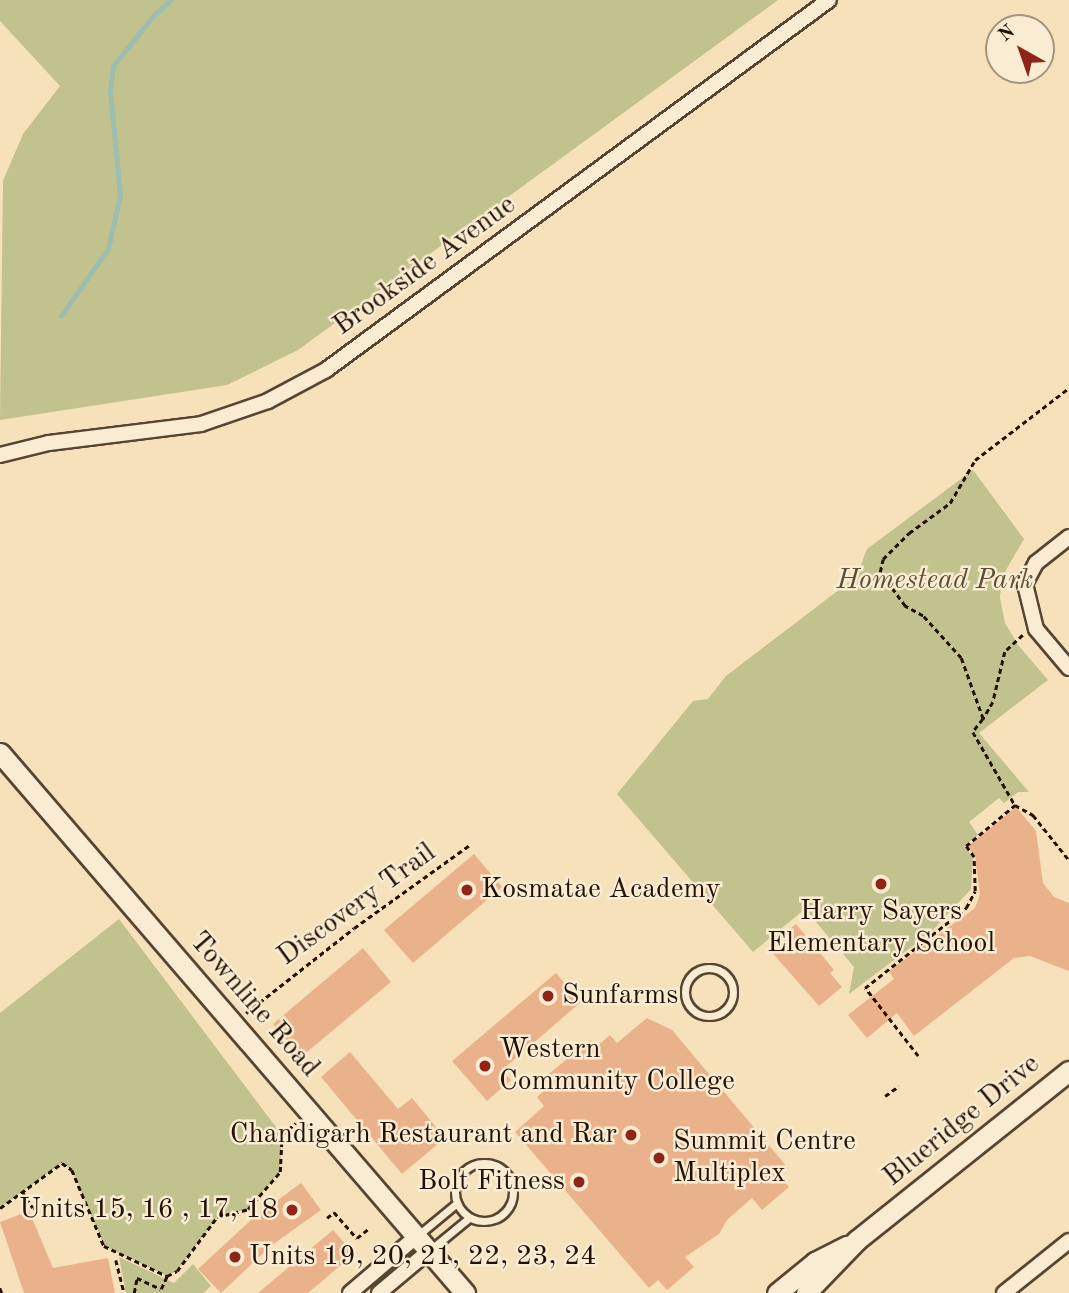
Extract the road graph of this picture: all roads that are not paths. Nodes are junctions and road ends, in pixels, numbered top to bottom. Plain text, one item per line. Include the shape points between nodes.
1 (829, 0) edge
2 (0, 456) edge
3 (1069, 537) edge
4 (1069, 668) edge
5 (0, 753) edge
6 (731, 982) joint
7 (1069, 1071) edge
8 (457, 1203) junction
9 (469, 1218) junction
10 (857, 1240) junction
11 (1069, 1241) edge
12 (423, 1244) junction
13 (349, 1293) edge
14 (379, 1293) edge
15 (465, 1293) edge
16 (777, 1293) edge
17 (806, 1293) edge
18 (1004, 1293) edge

1 - 2 street, Brookside Avenue via 314,376 268,401 201,424 49,443
3 - 4 street via 1036,562 1026,584 1035,625
5 - 12 street, Townline Road
6 - 6 lane via 721,971 698,971 685,990 689,1006 701,1016 718,1015 730,1005
7 - 10 street, Blueridge Drive
8 - 9 lane
8 - 9 lane via 456,1183 468,1168 487,1163 505,1171 513,1188 510,1206 496,1219
8 - 12 lane
9 - 12 lane
10 - 16 street, Blueridge Drive via 815,1262
10 - 17 street, Blueridge Drive
11 - 18 street
12 - 13 street
12 - 14 street
12 - 15 street, Townline Road

